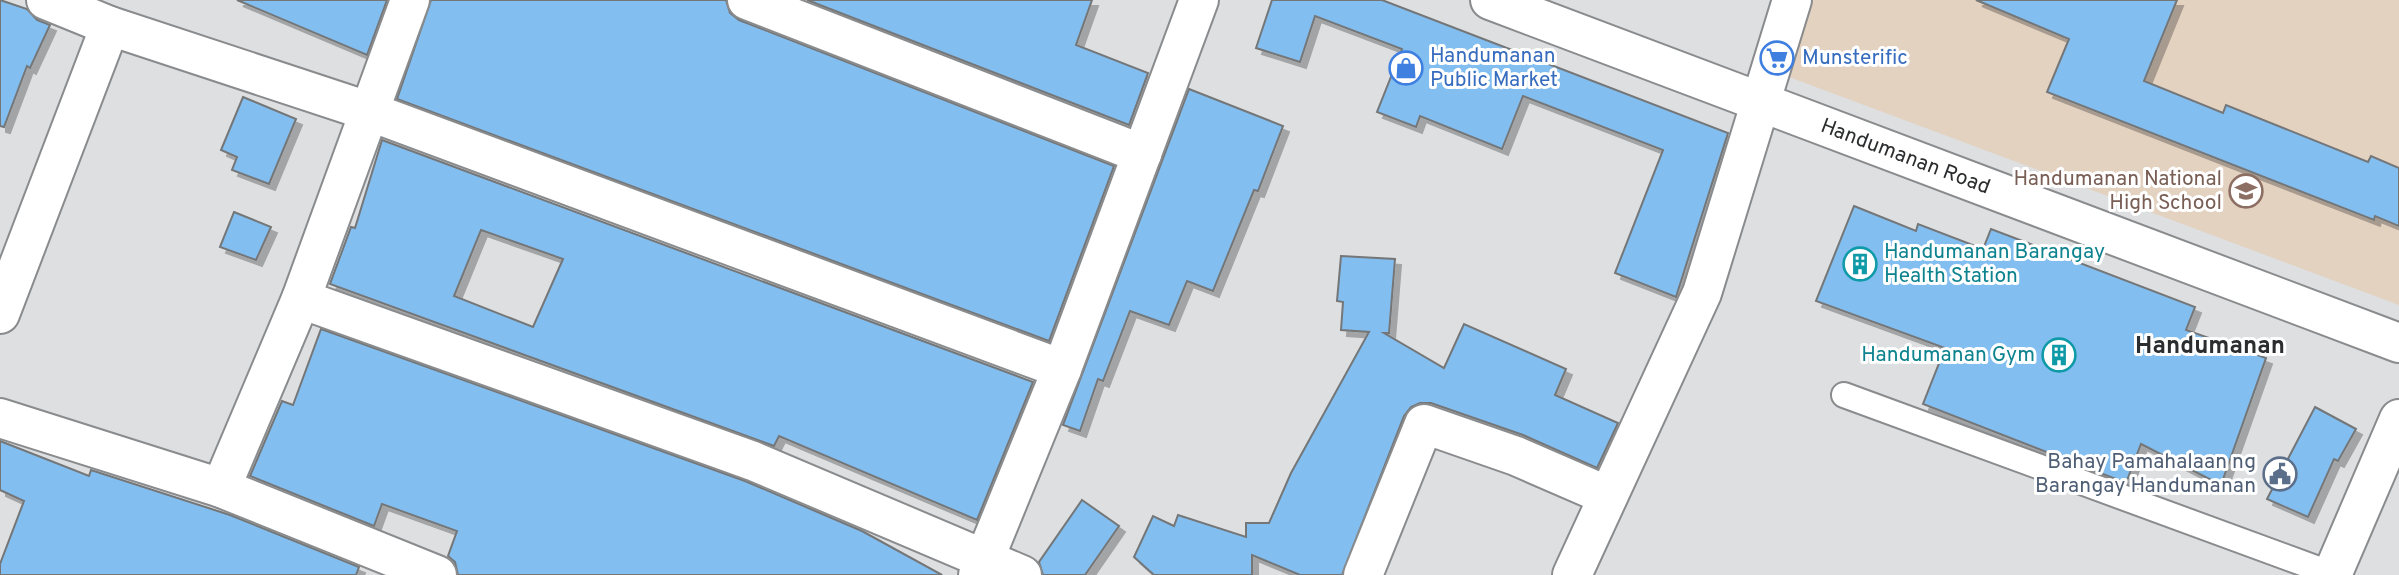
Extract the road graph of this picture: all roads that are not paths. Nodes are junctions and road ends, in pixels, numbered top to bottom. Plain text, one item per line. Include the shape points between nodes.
1 (46, 0) edge
2 (410, 0) edge
3 (747, 0) edge
4 (1199, 0) edge
5 (1490, 0) edge
6 (1792, 0) edge
7 (110, 26) junction
8 (1763, 103) junction
9 (368, 111) junction
10 (1142, 154) junction
11 (301, 299) junction
12 (0, 314) edge
13 (2399, 343) edge
14 (1062, 369) junction
15 (1844, 395) dead end
16 (0, 418) edge
17 (2399, 419) edge
18 (221, 488) junction
19 (1608, 496) junction
20 (981, 567) edge
21 (437, 575) edge
22 (1022, 575) edge
23 (1363, 575) edge
24 (1572, 575) edge
25 (2332, 575) edge

1 - 7 street
2 - 9 street
3 - 10 street
4 - 10 street
5 - 8 street, Handumanan Road
6 - 8 street
7 - 9 street
7 - 12 street
8 - 13 street, Handumanan Road
8 - 19 street via 1702,293
9 - 11 street
9 - 14 street
10 - 14 street
11 - 18 street
11 - 20 street via 753,460
14 - 20 street
15 - 25 lane
16 - 18 street
17 - 25 street
18 - 21 street
19 - 23 street via 1516,456 1424,424
19 - 24 street
20 - 22 street

